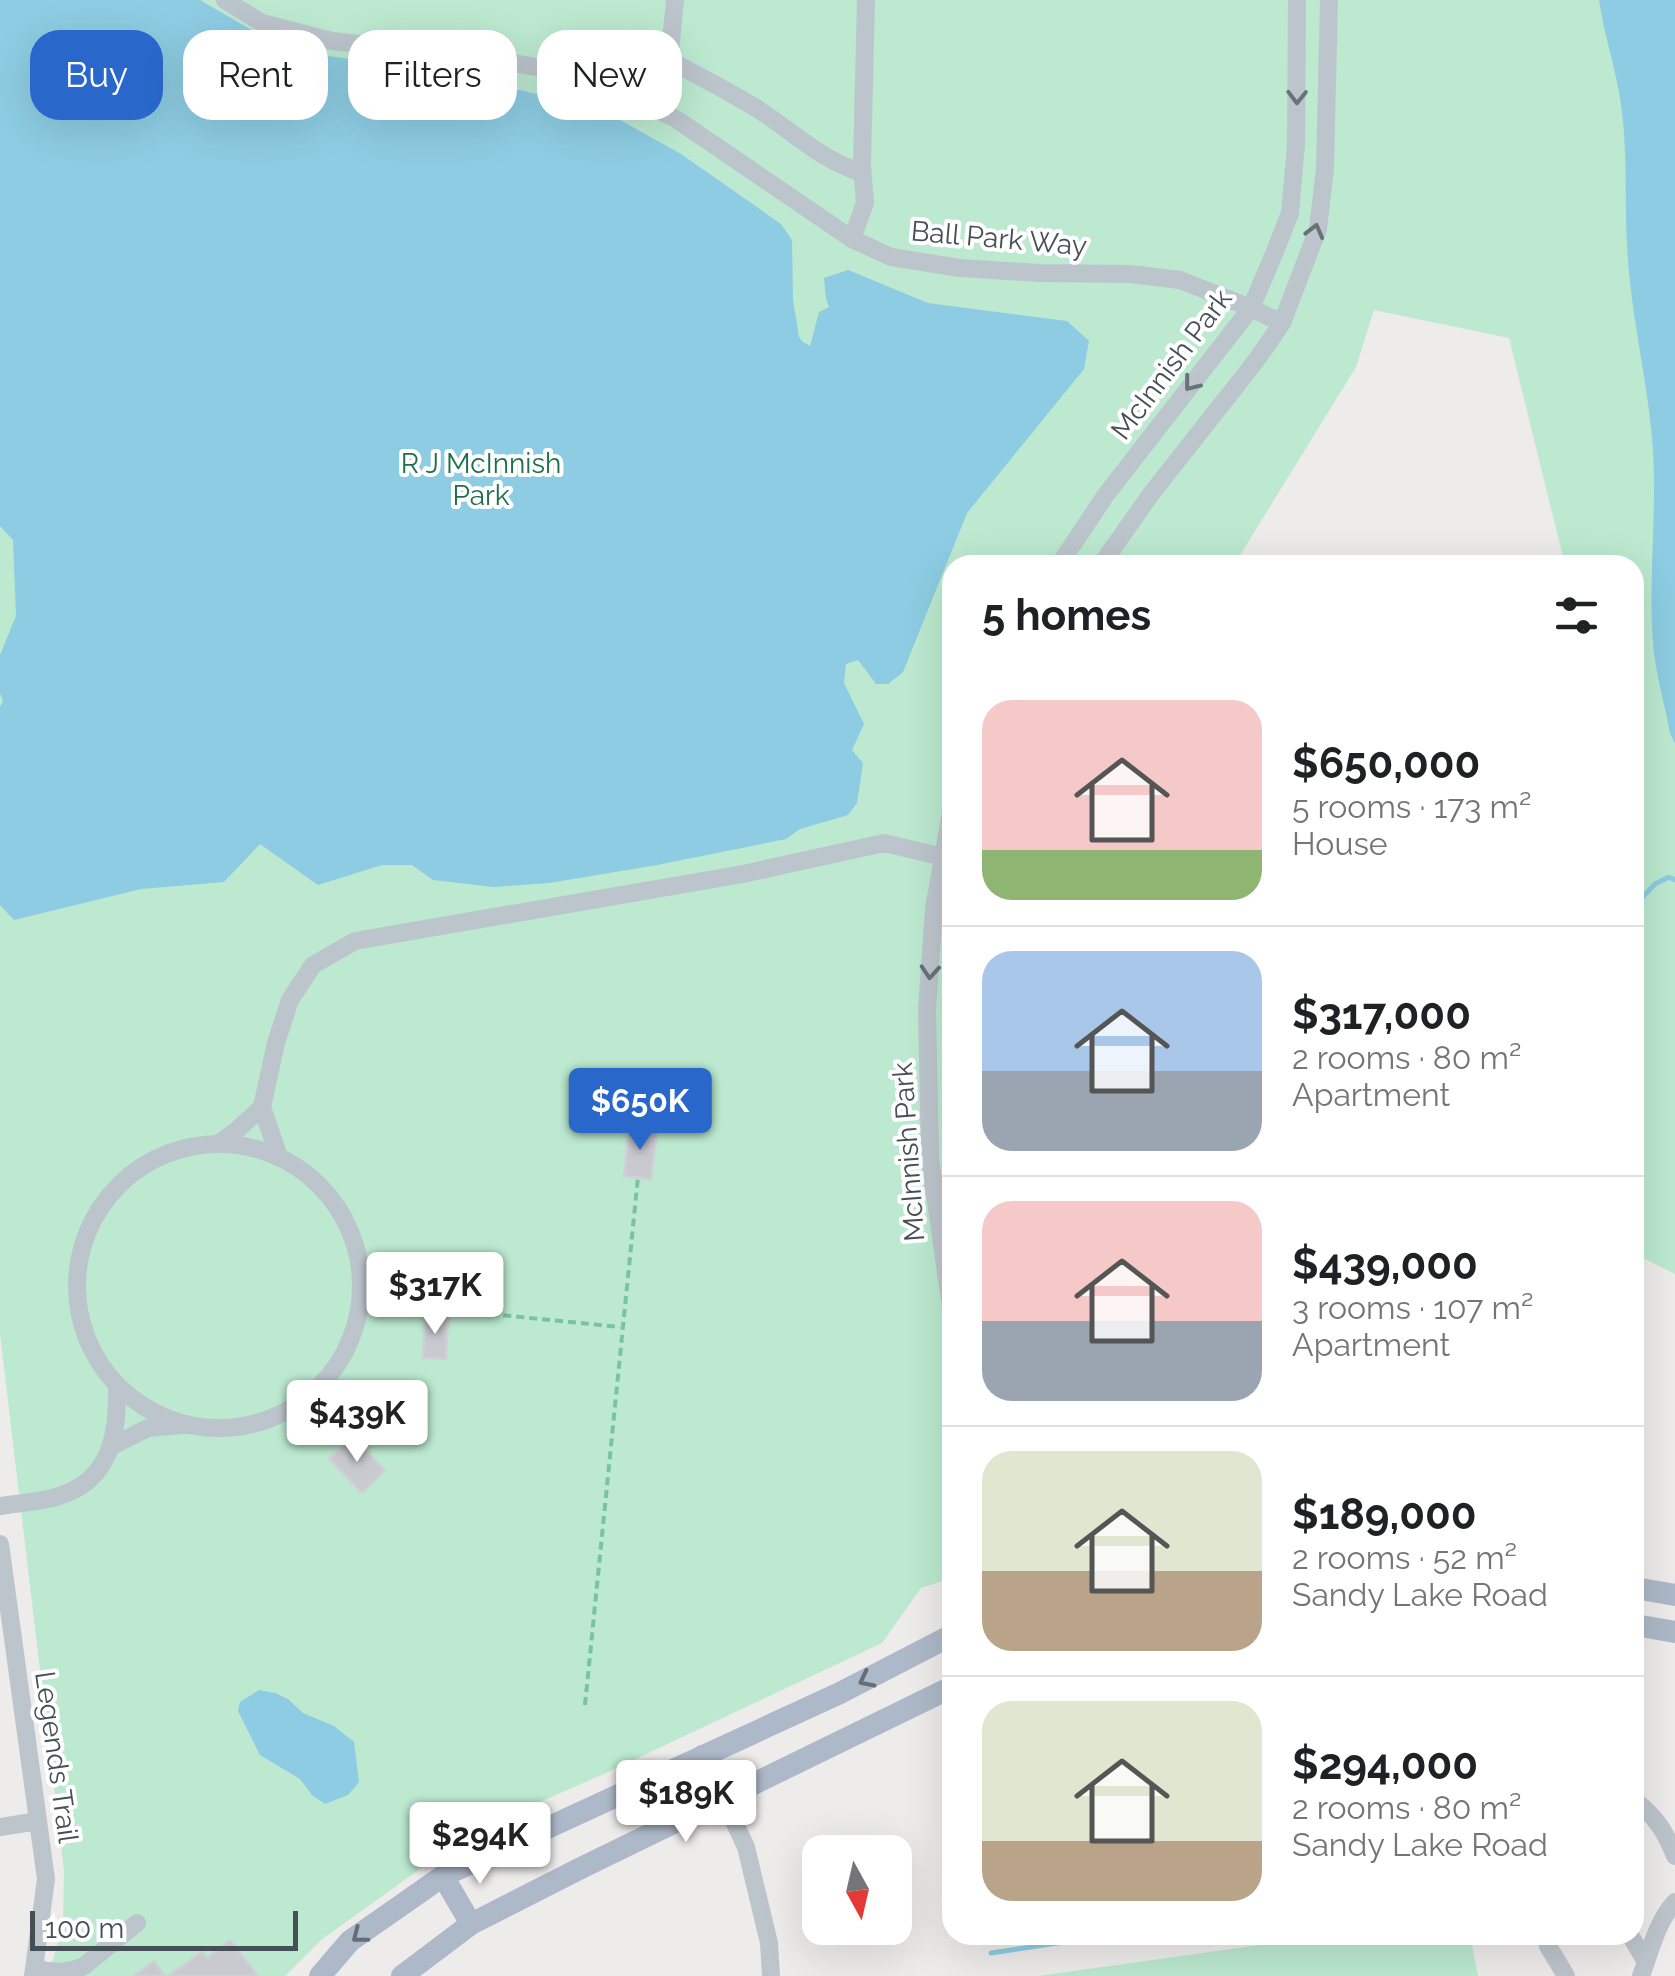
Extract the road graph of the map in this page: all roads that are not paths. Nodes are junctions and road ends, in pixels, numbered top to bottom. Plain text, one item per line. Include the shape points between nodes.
1 (224, 0) edge
2 (675, 0) edge
3 (866, 0) edge
4 (1297, 0) edge
5 (1328, 0) edge
6 (672, 30) edge
7 (537, 67) edge
8 (682, 67) edge
9 (677, 120) edge
10 (862, 173) junction
11 (852, 239) junction
12 (1251, 308) junction
13 (1282, 323) junction
14 (1066, 555) edge
15 (1108, 555) edge
16 (942, 856) edge
17 (942, 879) edge
18 (262, 1106) junction
19 (218, 1144) junction
20 (279, 1157) junction
21 (942, 1205) edge
22 (117, 1386) junction
23 (186, 1425) junction
24 (112, 1446) junction
25 (0, 1506) edge
26 (0, 1544) edge
27 (1644, 1590) edge
28 (1675, 1595) edge
29 (1644, 1627) edge
30 (1675, 1632) edge
31 (942, 1640) edge
32 (8, 1661) edge
33 (942, 1692) edge
34 (702, 1756) junction
35 (723, 1798) junction
36 (1644, 1808) edge
37 (38, 1821) junction
38 (0, 1828) edge
39 (1675, 1856) edge
40 (443, 1876) junction
41 (1675, 1902) edge
42 (137, 1922) dead end
43 (471, 1924) junction
44 (1548, 1945) edge
45 (1634, 1945) edge
46 (1643, 1969) edge
47 (33, 1973) edge
48 (320, 1976) edge
49 (402, 1976) edge
50 (771, 1976) edge
51 (1566, 1976) edge

1 - 7 street, Ball Park Way via 262,23 332,41
2 - 6 street
3 - 10 street
4 -> 12 street, McInnish Park via 1290,212
13 -> 5 street via 1318,229
8 - 10 street via 837,165
9 - 11 street, Ball Park Way
10 - 11 street via 866,203
11 - 12 street, Ball Park Way via 892,256 960,268 1180,280
12 - 13 street, Ball Park Way
12 -> 14 street, McInnish Park
13 - 15 street
16 - 18 street via 884,843 355,941 312,965 290,1000
17 -> 21 street, McInnish Park via 928,1009 930,1159
18 - 19 street
18 - 20 street
19 - 20 street
19 - 22 street via 183,1148 122,1182 84,1241 77,1276 80,1316 93,1353
20 - 23 street via 334,1201 352,1232 362,1302 352,1340 331,1375 302,1402 266,1421
22 - 23 street via 148,1410
22 - 24 street
23 - 24 street via 148,1428
24 - 25 street via 94,1478 63,1496
26 - 32 street, Legends Trail
27 - 28 main road
29 - 30 main road
31 -> 34 main road
32 - 37 street, Legends Trail
33 - 35 main road
34 - 35 main road
34 - 40 main road
35 - 43 main road
35 - 50 street via 746,1847
36 - 39 street via 1667,1834
37 - 38 street
37 - 47 street, Legends Trail via 46,1879
40 - 43 main road
40 -> 48 main road via 350,1941
41 - 46 street
42 - 47 street via 84,1966
43 - 49 main road
44 - 51 street
45 - 46 street

